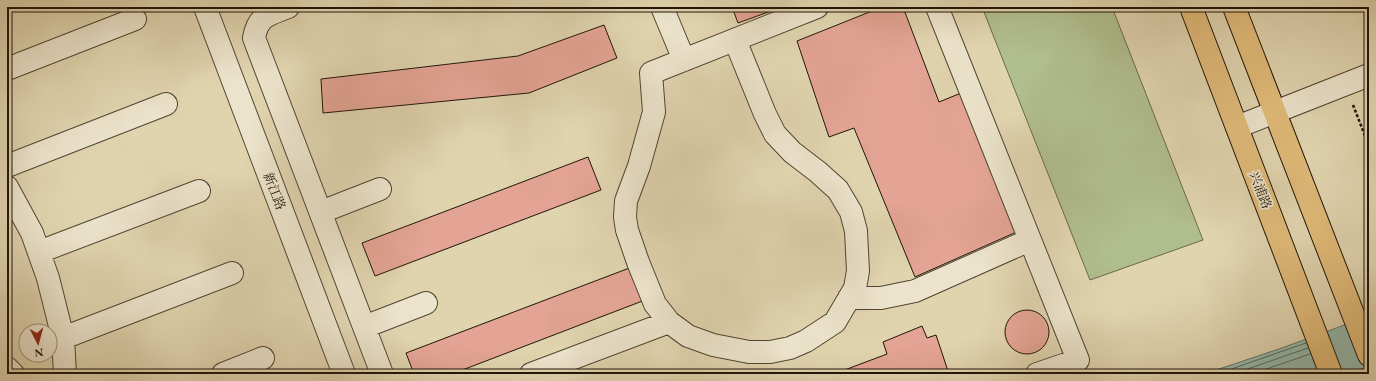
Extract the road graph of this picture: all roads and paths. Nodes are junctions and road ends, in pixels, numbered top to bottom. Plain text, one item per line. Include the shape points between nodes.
1 (205, 7) edge
2 (288, 7) edge
3 (662, 7) edge
4 (817, 7) edge
5 (937, 7) edge
6 (1191, 7) edge
7 (1234, 7) edge
8 (135, 19) dead end
9 (735, 40) junction
10 (684, 60) junction
11 (7, 69) edge
12 (1369, 74) edge
13 (1346, 84) junction
14 (166, 104) dead end
15 (1275, 112) junction
16 (1238, 127) junction
17 (1369, 146) edge
18 (7, 166) edge
19 (7, 187) edge
20 (380, 189) dead end
21 (199, 191) dead end
22 (321, 212) junction
23 (1030, 240) junction
24 (39, 252) junction
25 (232, 273) dead end
26 (849, 298) junction
27 (426, 303) dead end
28 (669, 322) junction
29 (364, 327) junction
30 (63, 338) junction
31 (1369, 355) edge
32 (263, 358) dead end
33 (7, 368) edge
34 (13, 374) edge
35 (65, 374) edge
36 (223, 374) edge
37 (344, 374) edge
38 (382, 374) edge
39 (531, 374) edge
40 (1037, 374) edge
41 (1331, 374) edge

1 - 37 street, 新江路
2 - 22 street via 264,17 256,26 254,38
3 - 10 street
4 - 9 street
5 - 23 street
6 - 16 main road, 兴浦路
7 - 15 main road
8 - 11 street
9 - 10 street
9 - 26 street via 775,134 792,152 838,190 851,212 856,231 858,271 855,288
10 - 28 street via 651,72 654,112 640,166 626,201 625,217 638,262 655,304
12 - 13 street
13 - 15 street
13 - 17 path
14 - 18 street
15 - 16 street
15 - 31 main road
16 - 41 main road, 兴浦路
19 - 24 street via 32,233
20 - 22 street
21 - 24 street
22 - 29 street
23 - 26 street via 915,291 881,298
23 - 40 street via 1078,360
24 - 30 street
25 - 30 street
26 - 28 street via 835,322 806,341 790,348 770,352 749,352 713,345 688,336
27 - 29 street
28 - 39 street
29 - 38 street
30 - 35 street
32 - 36 street
33 - 34 street

